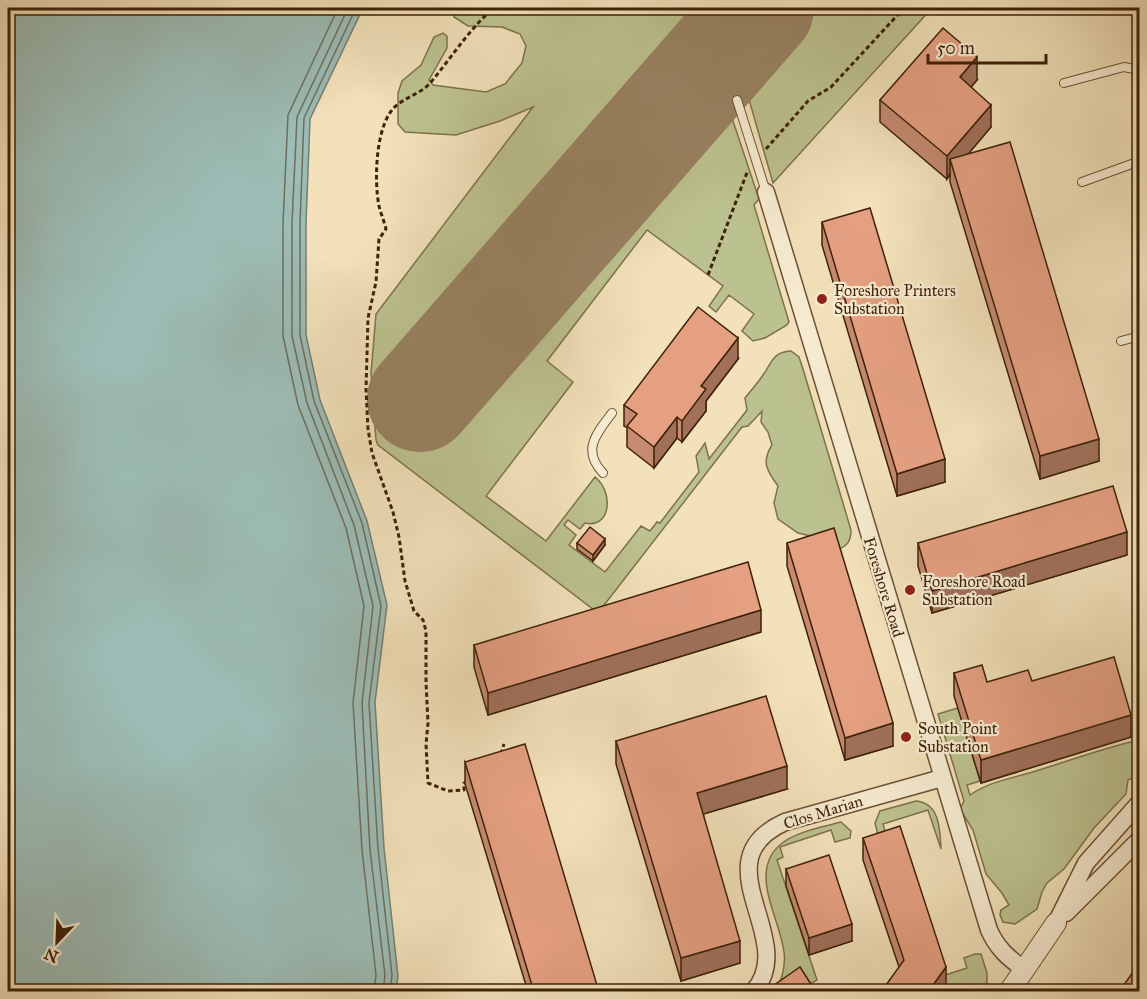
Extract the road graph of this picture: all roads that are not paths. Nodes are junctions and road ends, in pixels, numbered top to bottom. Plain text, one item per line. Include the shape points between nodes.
1 (1140, 72) edge
2 (1064, 83) dead end
3 (736, 100) dead end
4 (1140, 161) edge
5 (1082, 182) dead end
6 (766, 192) joint
7 (1140, 336) edge
8 (1121, 341) dead end
9 (612, 413) dead end
10 (603, 473) dead end
11 (942, 778) junction
12 (1140, 802) edge
13 (1140, 839) edge
14 (1056, 923) junction
15 (1024, 969) junction
16 (753, 992) edge
17 (1009, 992) edge

1 - 2 lane via 1124,67
3 - 6 lane
4 - 5 lane
6 - 11 street, Foreshore Road
7 - 8 lane
9 - 10 lane via 592,447 592,457
11 - 15 street, Foreshore Road via 989,930 1004,954
11 - 16 street, Clos Marian via 785,822 766,833 754,849 748,868 766,951 765,969
12 - 14 street via 1086,863
13 - 14 street
14 - 15 street
15 - 17 street

